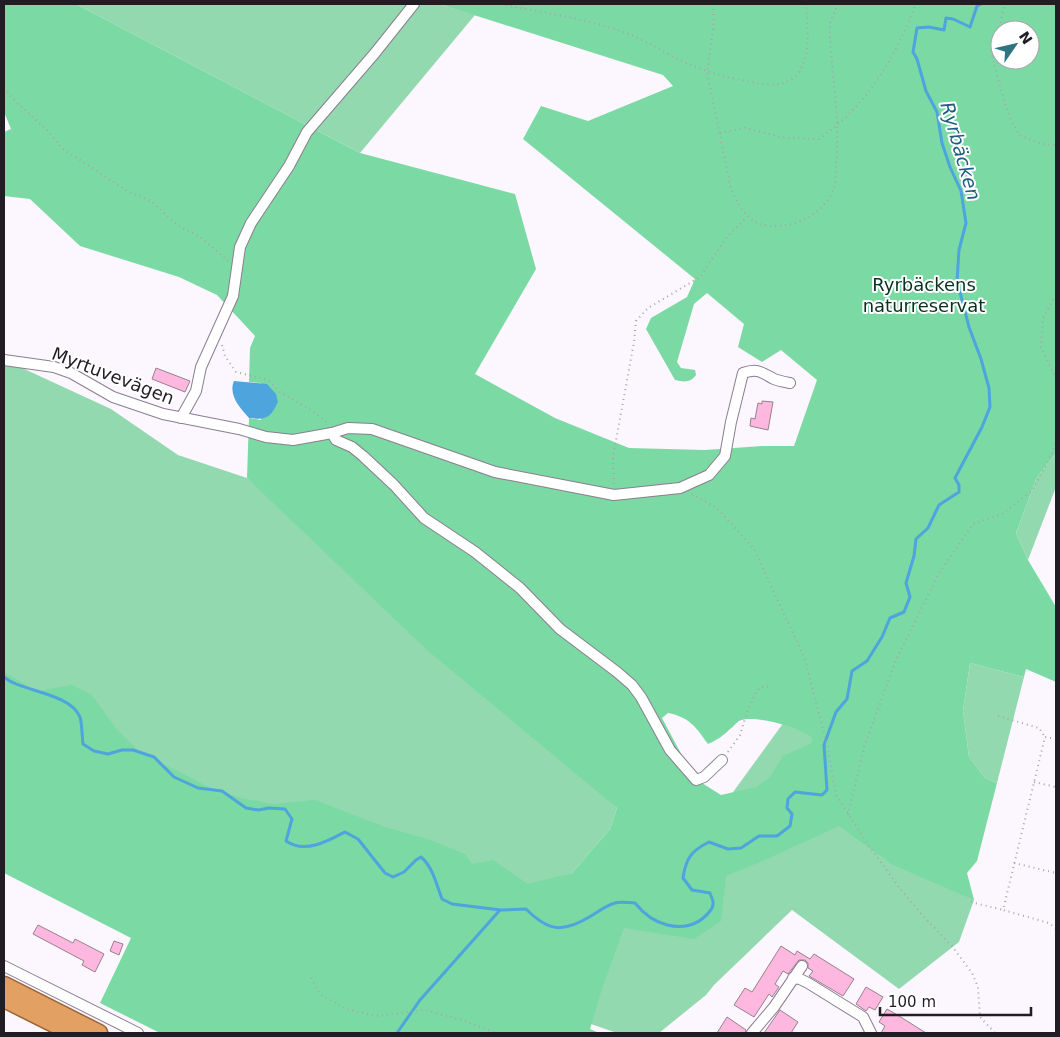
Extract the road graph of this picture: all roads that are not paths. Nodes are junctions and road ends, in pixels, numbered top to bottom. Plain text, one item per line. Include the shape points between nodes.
1 (414, 4) edge
2 (4, 360) edge
3 (790, 383) dead end
4 (181, 418) junction
5 (334, 432) junction
6 (722, 760) road end
7 (4, 966) edge
8 (802, 966) dead end
9 (793, 978) junction
10 (4, 985) edge
11 (4, 999) edge
12 (72, 1033) edge
13 (99, 1033) edge
14 (138, 1033) edge
15 (752, 1033) edge
16 (872, 1033) edge

1 - 4 street via 307,132 290,166 251,223 240,247 234,296 201,367 196,391
2 - 4 street, Myrtuvevägen via 54,367 113,397
3 - 5 street, Myrtuvevägen via 775,380 762,371 743,373 725,456 709,475 680,488 614,495 495,472 372,428 348,428
4 - 5 street, Myrtuvevägen via 293,440
5 - 6 street via 336,440 363,456 424,518 475,552 520,588 560,628 632,685 670,750 696,780
7 - 14 street
8 - 9 street
9 - 15 street
9 - 16 street via 808,983 863,1017
10 - 13 highway
11 - 12 highway

